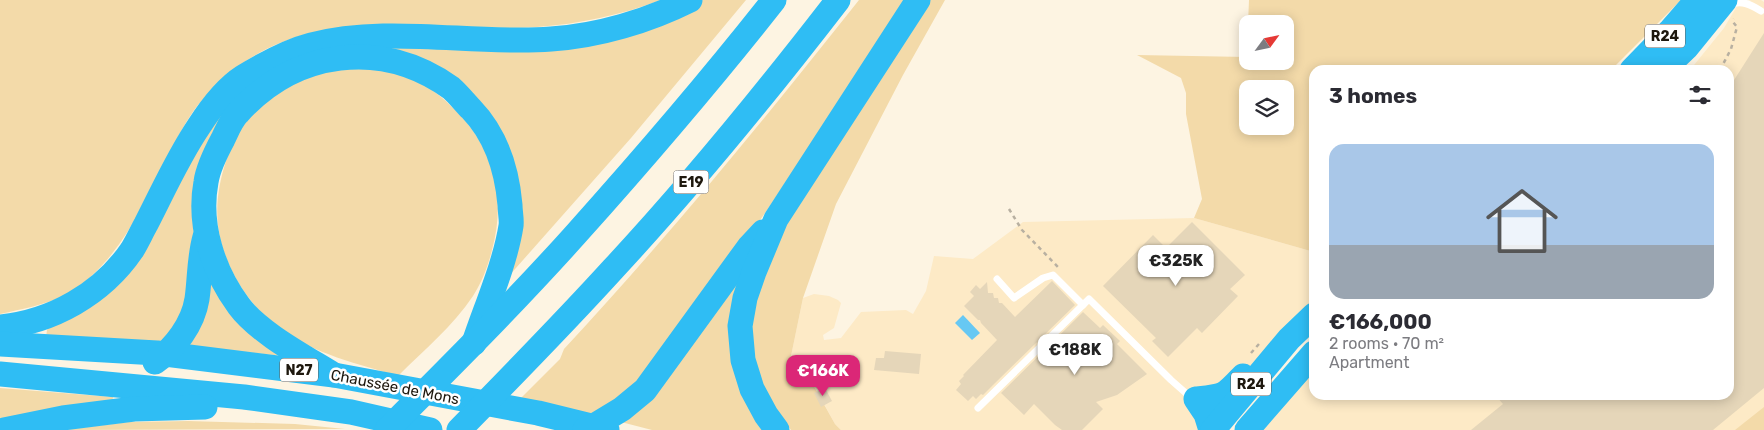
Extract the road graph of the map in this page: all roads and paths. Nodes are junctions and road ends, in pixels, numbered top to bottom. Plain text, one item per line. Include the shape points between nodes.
1 (690, 0) edge
2 (774, 0) edge
3 (838, 0) edge
4 (918, 0) edge
5 (1720, 5) edge
6 (1761, 11) dead end
7 (1637, 65) edge
8 (1668, 65) edge
9 (1723, 65) edge
10 (1009, 208) dead end
11 (776, 219) junction
12 (206, 233) junction
13 (1062, 271) dead end
14 (996, 279) dead end
15 (1082, 305) junction
16 (1309, 320) edge
17 (0, 327) edge
18 (1289, 339) junction
19 (474, 343) junction
20 (0, 344) edge
21 (166, 354) junction
22 (1309, 359) edge
23 (0, 374) edge
24 (334, 375) junction
25 (86, 382) junction
26 (1196, 399) junction
27 (291, 403) junction
28 (978, 408) dead end
29 (596, 429) edge
30 (4, 430) edge
31 (387, 430) edge
32 (430, 430) edge
33 (459, 430) edge
34 (777, 430) edge
35 (1212, 430) edge
36 (1247, 430) edge

1 - 17 highway via 666,12 604,31 552,39 354,38 310,45 279,58 241,78 211,107 188,143 132,250 111,274 86,297 58,312 21,325
2 - 19 highway via 576,234
3 - 33 highway, E19 via 691,182 534,355
4 - 11 highway
5 - 6 lane via 1749,4
5 - 7 highway, R24 via 1671,30
5 - 8 highway, R24
5 - 9 path via 1737,27
10 - 13 path via 1022,230
11 - 29 highway via 749,247 645,390
11 - 34 highway via 745,298 740,326 743,360 752,389
12 - 19 highway via 206,181 219,147 236,115 266,86 301,67 340,58 376,57 412,66 452,89 480,119 500,153 512,225
12 - 21 highway via 192,315
12 - 24 highway via 218,271 239,307 268,334
14 - 15 lane via 1014,298 1053,275
15 - 26 lane via 1089,299 1171,380
15 - 28 lane
16 - 18 highway, R24
18 - 26 highway via 1253,365 1226,394
18 - 35 highway, R24
19 - 31 highway
20 - 21 highway, Chaussée de Mons / N27
21 - 24 highway, Chaussée de Mons / N27
21 - 25 highway via 135,372
22 - 36 highway, R24
23 - 25 highway, N27
24 - 29 highway, Chaussée de Mons / N27 via 538,414
25 - 27 highway, N27
26 - 35 highway
27 - 30 highway via 258,407 134,409
27 - 32 highway, N27 via 351,412

